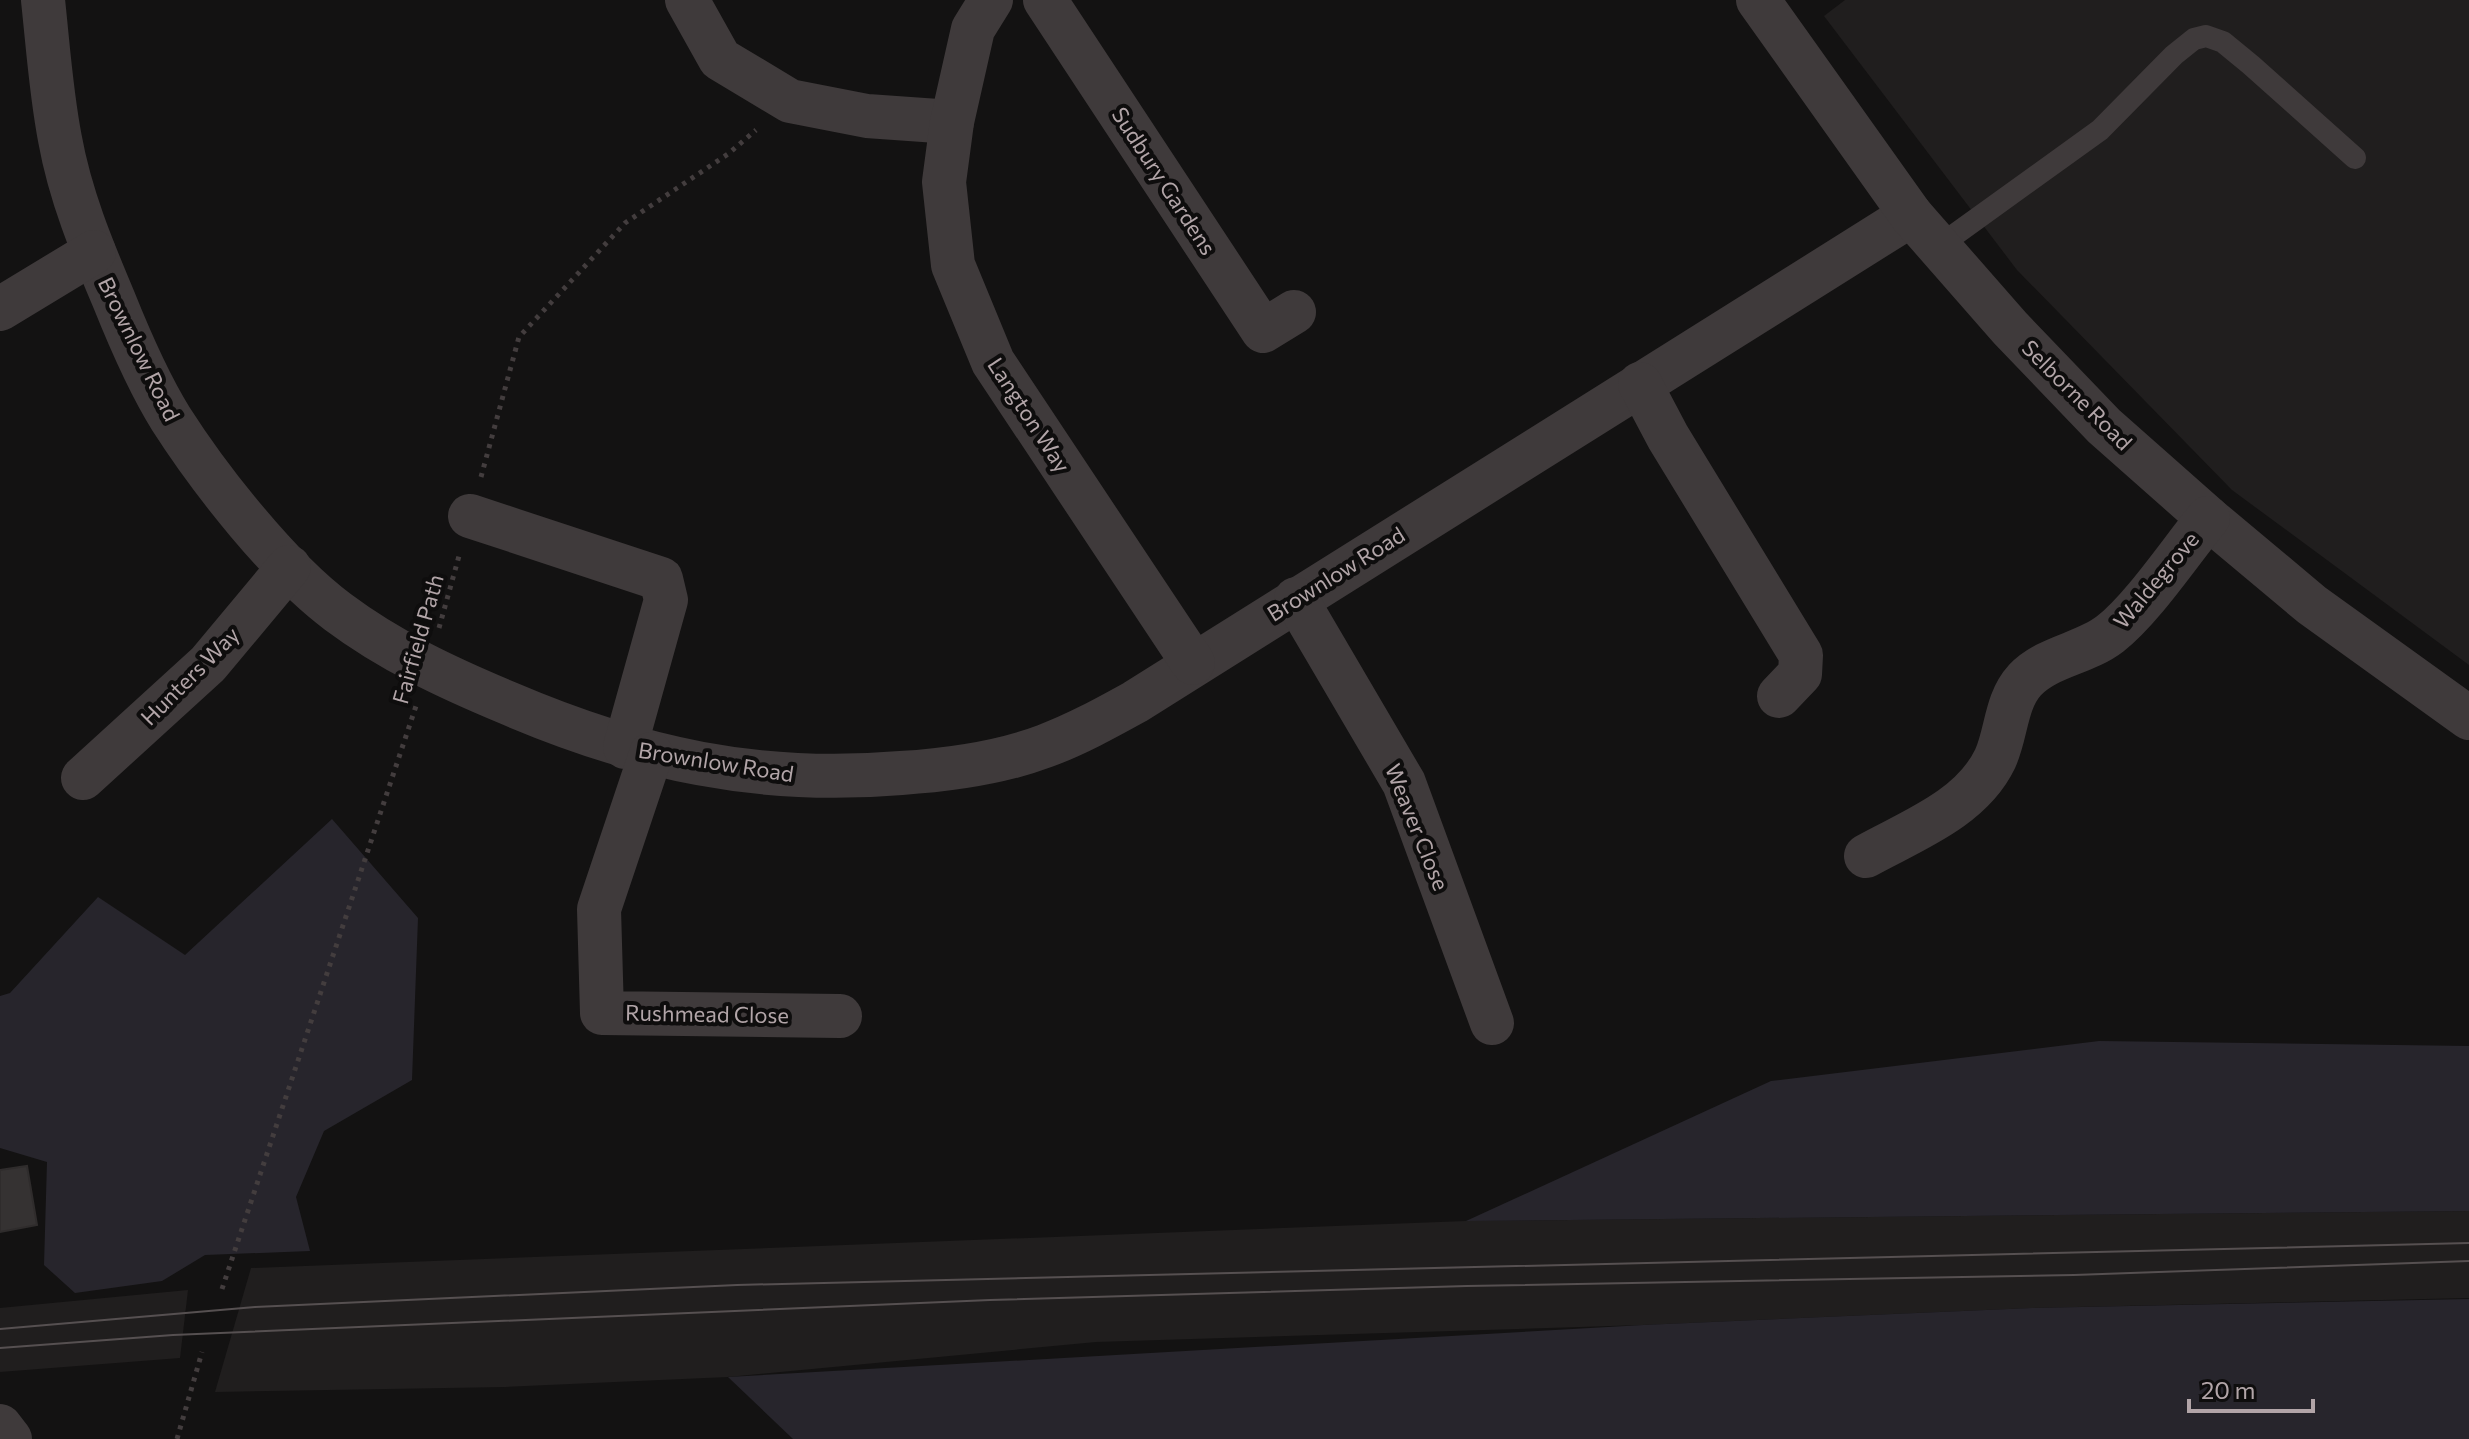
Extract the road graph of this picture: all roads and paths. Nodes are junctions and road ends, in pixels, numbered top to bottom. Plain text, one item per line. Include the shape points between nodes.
1 (43, 0) edge
2 (687, 0) edge
3 (991, 0) edge
4 (1045, 0) edge
5 (1758, 0) edge
6 (790, 101) junction
7 (952, 122) junction
8 (2355, 158) dead end
9 (1925, 231) junction
10 (94, 252) junction
11 (0, 309) edge
12 (1294, 312) dead end
13 (1640, 384) junction
14 (470, 516) junction
15 (2208, 518) junction
16 (289, 567) junction
17 (1296, 599) junction
18 (1193, 663) junction
19 (428, 668) junction
20 (1779, 696) dead end
21 (2469, 718) edge
22 (638, 751) junction
23 (83, 778) dead end
24 (1866, 856) dead end
25 (840, 1016) dead end
26 (1492, 1023) dead end
27 (222, 1289) dead end
28 (202, 1352) dead end
29 (0, 1426) edge
30 (10, 1439) edge
31 (177, 1439) edge

1 - 10 street, Brownlow Road via 60,140
2 - 6 street via 720,59
3 - 7 street, Langton Way via 973,29
4 - 12 street, Sudbury Gardens via 1263,331
5 - 9 street, Selborne Road
6 - 7 street via 867,116
6 - 14 path, Fairfield Path via 728,154 625,223 519,337
7 - 18 street, Langton Way via 944,182 953,265 993,362
8 - 9 lane via 2223,42 2206,36 2174,55 2100,130
9 - 13 street, Brownlow Road
9 - 15 street, Selborne Road via 2104,426
10 - 11 street
10 - 16 street, Brownlow Road via 168,415
13 - 17 street, Brownlow Road
13 - 20 street via 1801,655 1800,674
14 - 19 path, Fairfield Path
14 - 22 street via 661,579 666,600
15 - 21 street, Selborne Road via 2312,605
15 - 24 street, Waldegrove via 2109,635 2045,664 2025,680 2011,704 1995,758 1971,791 1937,817
16 - 19 street, Brownlow Road via 334,609
16 - 23 street, Hunters Way via 208,664
17 - 18 street, Brownlow Road
17 - 26 street, Weaver Close via 1404,783
18 - 22 street, Brownlow Road via 1084,730 1040,748 934,771 807,777
19 - 22 street, Brownlow Road via 545,719
19 - 27 path, Fairfield Path
22 - 25 street, Rushmead Close via 599,909 602,1013
28 - 31 path
29 - 30 street

